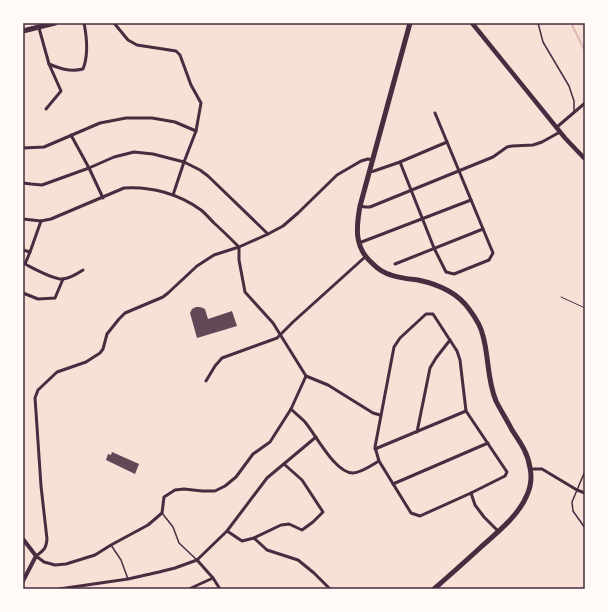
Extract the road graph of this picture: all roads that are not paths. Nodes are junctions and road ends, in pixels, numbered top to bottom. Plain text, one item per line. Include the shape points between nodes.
1 (55, 23) edge
2 (84, 23) edge
3 (114, 23) edge
4 (472, 23) edge
5 (538, 23) edge
6 (408, 24) edge
7 (41, 26) edge
8 (23, 31) edge
9 (49, 64) junction
10 (585, 103) edge
11 (46, 109) dead end
12 (435, 113) dead end
13 (574, 113) junction
14 (558, 130) junction
15 (196, 131) junction
16 (71, 135) junction
17 (447, 142) junction
18 (23, 148) edge
19 (585, 159) edge
20 (373, 160) junction
21 (184, 162) junction
22 (400, 162) junction
23 (89, 168) junction
24 (459, 171) junction
25 (370, 172) junction
26 (23, 183) edge
27 (411, 190) junction
28 (173, 196) junction
29 (103, 198) junction
30 (471, 200) junction
31 (360, 206) junction
32 (23, 219) edge
33 (423, 219) junction
34 (41, 221) junction
35 (483, 229) junction
36 (268, 234) junction
37 (359, 244) junction
38 (239, 247) junction
39 (434, 248) junction
40 (23, 250) edge
41 (30, 252) junction
42 (365, 257) junction
43 (395, 264) dead end
44 (83, 270) dead end
45 (63, 279) junction
46 (23, 293) edge
47 (281, 335) junction
48 (450, 340) junction
49 (306, 376) junction
50 (206, 381) dead end
51 (291, 409) junction
52 (466, 411) junction
53 (380, 415) junction
54 (417, 432) junction
55 (316, 437) junction
56 (488, 443) junction
57 (375, 449) junction
58 (379, 461) junction
59 (284, 464) junction
60 (530, 469) junction
61 (585, 471) edge
62 (393, 484) junction
63 (576, 490) junction
64 (471, 493) junction
65 (585, 493) edge
66 (162, 513) junction
67 (585, 528) edge
68 (227, 531) junction
69 (498, 531) junction
70 (254, 538) junction
71 (23, 539) edge
72 (111, 545) junction
73 (36, 556) junction
74 (197, 560) junction
75 (213, 578) junction
76 (128, 579) junction
77 (23, 581) edge
78 (59, 589) edge
79 (189, 589) edge
80 (220, 589) edge
81 (330, 589) edge
82 (434, 589) edge

1 - 7 main road
2 - 9 street via 87,38 83,69 74,71
3 - 15 street via 128,40 137,45 176,51 180,55 201,104
4 - 14 main road
5 - 13 lane via 543,42 569,86 574,101
6 - 20 main road
7 - 8 main road
7 - 9 street
9 - 11 street via 61,91
10 - 13 street
12 - 17 street
13 - 14 street
14 - 19 main road
14 - 24 street via 542,142 507,147 493,157
15 - 16 street via 175,122 152,118 126,118 100,123
15 - 21 street
16 - 18 street via 44,147
16 - 23 street
17 - 22 street
17 - 24 street
20 - 25 main road
20 - 36 street via 361,161 337,175 283,226
21 - 23 street via 134,152
21 - 28 street
21 - 36 street via 208,176
22 - 25 street
22 - 27 street
23 - 26 street via 42,184
23 - 29 street
24 - 27 street
24 - 30 street
25 - 31 main road
27 - 31 street via 370,207
27 - 33 street
28 - 29 street via 136,187 124,188
28 - 38 street via 201,211
29 - 34 street
30 - 33 street
30 - 35 street
31 - 37 main road via 357,230
32 - 34 street
33 - 37 street
33 - 39 street
34 - 41 street
35 - 39 street
35 - 39 street via 493,253 489,260 454,274 446,272
36 - 38 street
37 - 42 main road
38 - 47 street via 245,292 273,322
38 - 73 street via 214,255 197,266 163,297 125,313 107,334 100,353 86,362 57,372 38,390 35,398 47,539 43,550
39 - 43 street
40 - 41 street
41 - 45 street via 25,264
42 - 47 street
42 - 60 main road via 390,275 441,287 457,296 468,308 483,336 495,398 526,453
44 - 45 street
45 - 46 street via 55,298 38,299
47 - 49 street
47 - 50 street via 222,358
48 - 52 street via 460,360
48 - 53 street via 433,314 426,314 400,338 394,347
48 - 54 street via 430,368
49 - 51 street
49 - 53 street via 328,385
51 - 55 street
51 - 66 street via 270,442 253,454 236,477 225,486 214,491 175,490 164,497
52 - 54 street
52 - 56 street
53 - 57 street
54 - 57 street
55 - 58 street via 341,469 353,473
55 - 59 street
56 - 62 street
56 - 64 street via 507,472 505,476
57 - 58 street
58 - 62 street
59 - 68 street via 267,478
59 - 70 street via 302,480 323,512 302,530 289,524 281,525
60 - 63 street via 542,469
60 - 69 main road via 527,496
61 - 63 lane
62 - 64 street via 411,513 420,516
63 - 65 street
63 - 67 lane via 572,502 573,511
64 - 69 street via 475,505
66 - 72 street via 148,525
66 - 74 lane via 173,527 179,543
68 - 70 street via 242,541
68 - 74 street
69 - 82 main road
70 - 81 street via 267,550 298,560
71 - 73 street
72 - 73 street via 95,555 66,564 55,565
72 - 76 lane via 121,560
73 - 77 street
74 - 75 street
74 - 76 street
75 - 79 street
75 - 80 street
76 - 78 street

